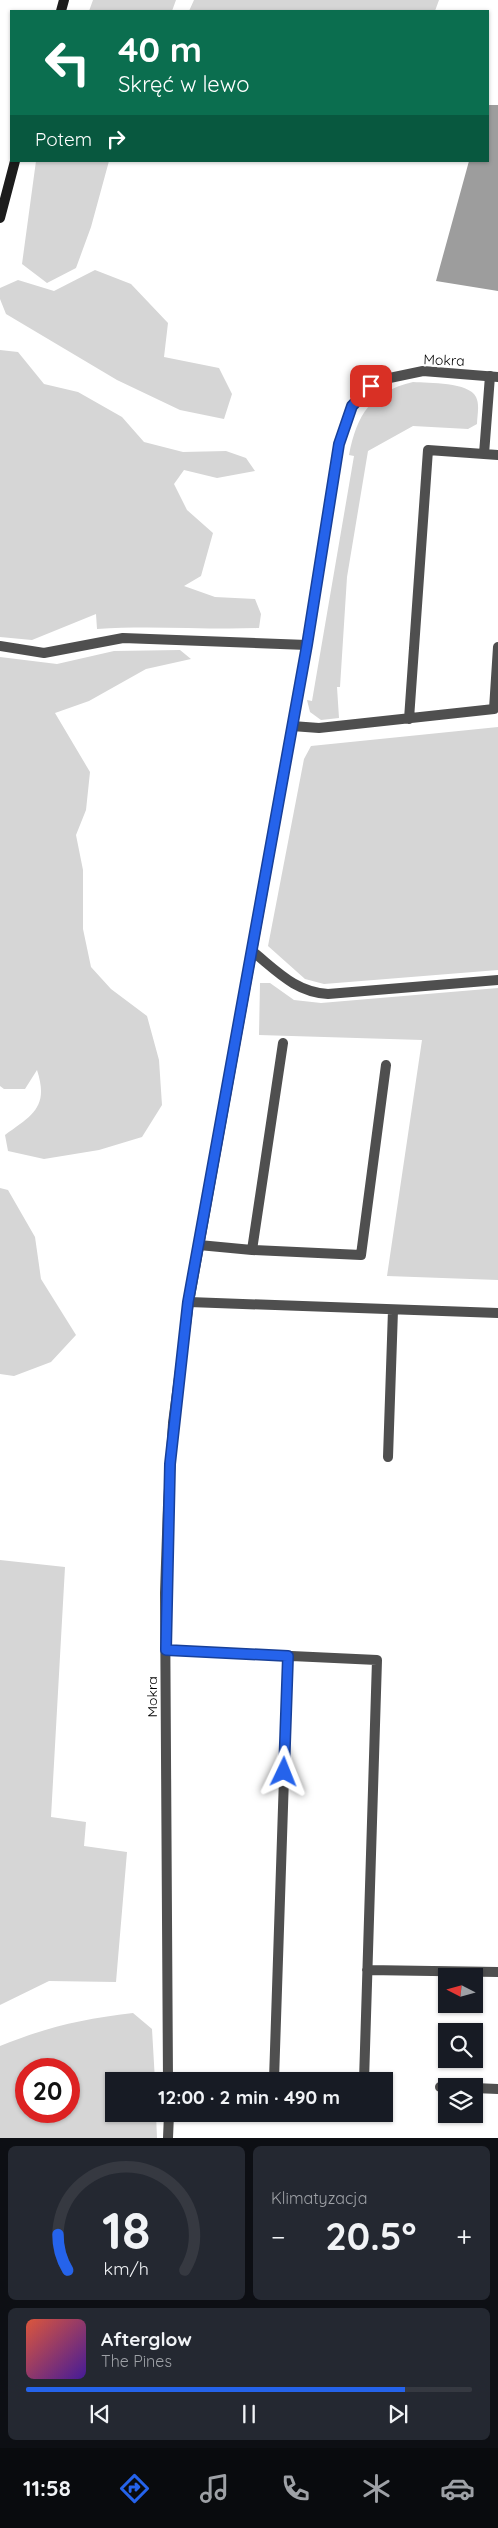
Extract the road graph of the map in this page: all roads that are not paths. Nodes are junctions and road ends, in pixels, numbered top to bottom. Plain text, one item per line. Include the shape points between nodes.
1 (15, 162) edge
2 (0, 218) edge
3 (494, 377) edge
4 (484, 454) junction
5 (498, 455) edge
6 (307, 645) junction
7 (0, 646) edge
8 (498, 647) edge
9 (409, 718) junction
10 (292, 726) junction
11 (252, 951) junction
12 (498, 980) edge
13 (283, 1043) dead end
14 (386, 1065) dead end
15 (199, 1246) junction
16 (252, 1250) junction
17 (188, 1302) junction
18 (393, 1310) junction
19 (498, 1313) edge
20 (388, 1456) dead end
21 (166, 1650) junction
22 (288, 1656) junction
23 (368, 1970) junction
24 (498, 1972) edge
25 (168, 2072) edge
26 (274, 2072) edge
27 (364, 2072) edge
28 (483, 2088) edge
29 (498, 2089) edge
30 (169, 2122) edge
31 (168, 2138) edge

1 - 2 main road
3 - 4 street
3 - 6 street, Mokra via 423,371 388,378 380,380 352,406 339,444
4 - 5 street
4 - 9 street via 428,450
6 - 7 street via 124,638 44,652
6 - 10 street, Mokra
8 - 9 street via 494,709
9 - 10 street via 318,728
10 - 11 street, Mokra
11 - 12 street via 296,986 315,993
11 - 15 street, Mokra
13 - 16 street
14 - 16 street via 361,1255
15 - 16 street
15 - 17 street, Mokra
17 - 18 street
17 - 21 street, Mokra via 170,1464
18 - 19 street
18 - 20 street
21 - 22 street
21 - 25 street, Mokra
22 - 23 street via 377,1660
22 - 26 street
23 - 24 street
23 - 27 street
28 - 29 street
30 - 31 street

